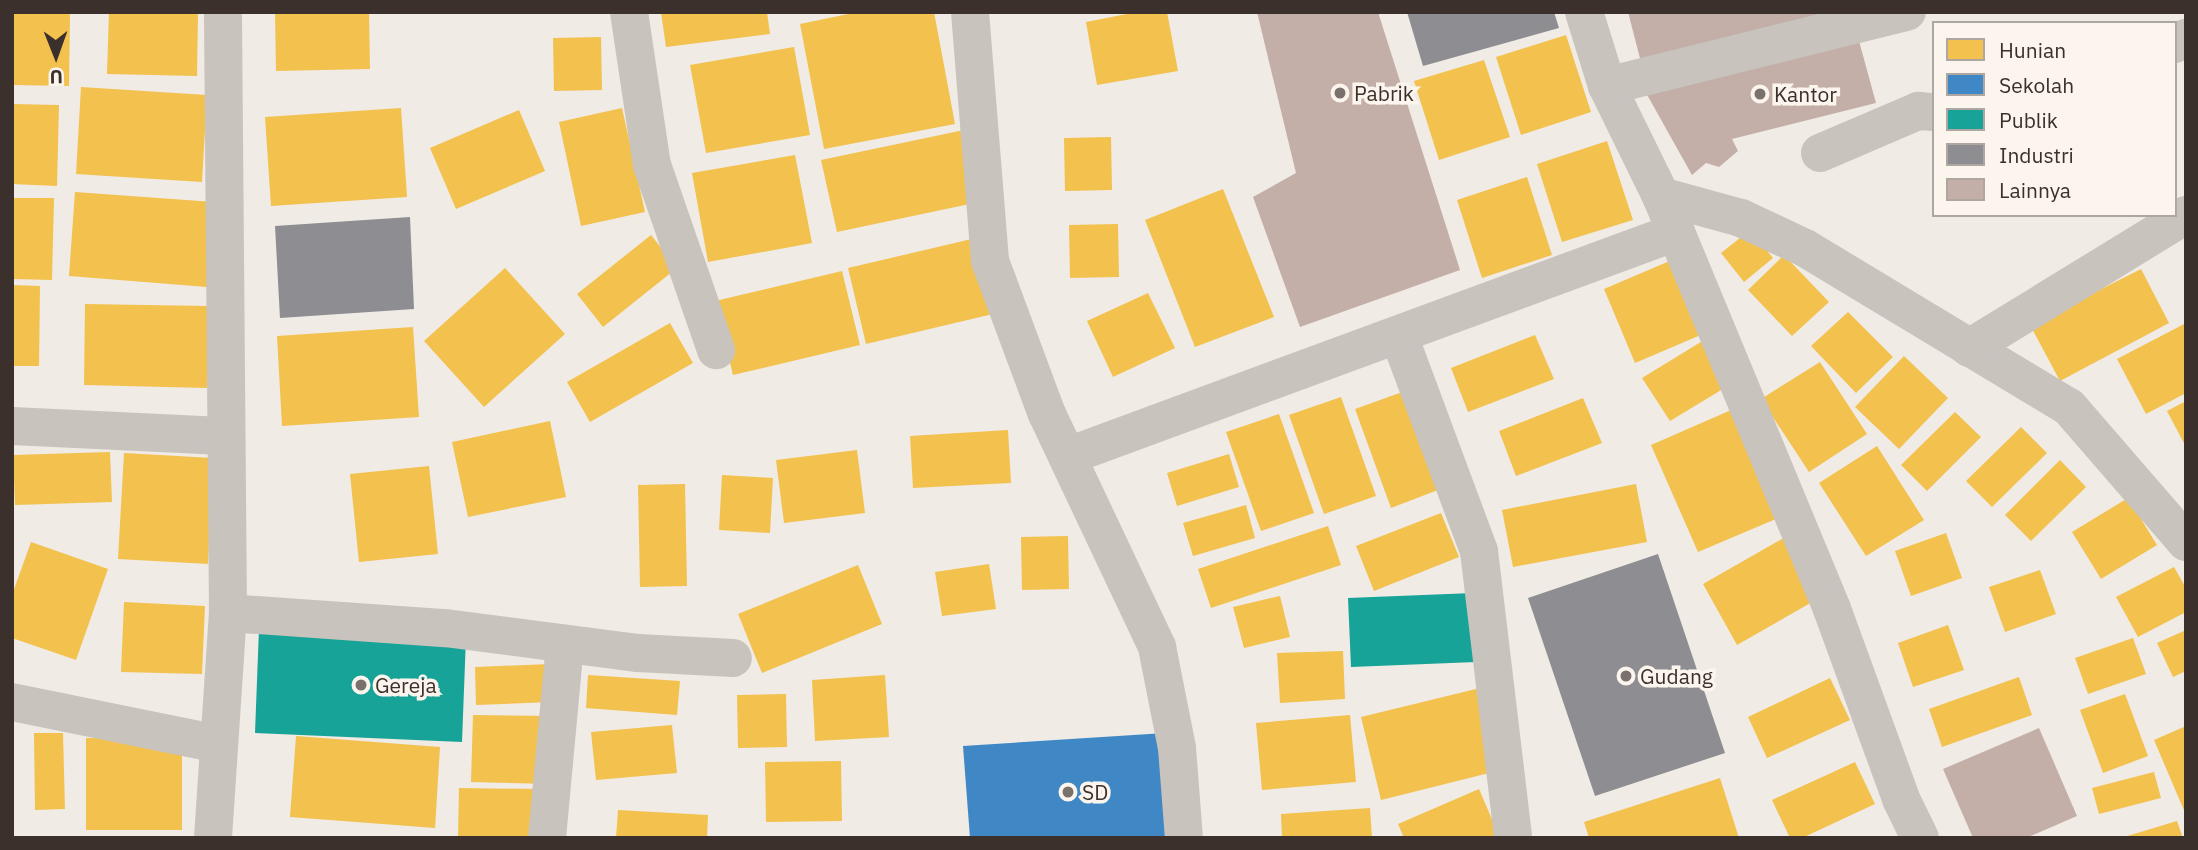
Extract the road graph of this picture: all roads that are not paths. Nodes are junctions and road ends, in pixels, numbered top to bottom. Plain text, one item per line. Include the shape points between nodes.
1 (223, 12) edge
2 (629, 12) edge
3 (970, 12) edge
4 (1584, 12) edge
5 (1907, 12) edge
6 (1607, 86) junction
7 (1932, 112) edge
8 (1820, 153) dead end
9 (1661, 196) junction
10 (2186, 215) edge
11 (1676, 232) junction
12 (1399, 336) junction
13 (1969, 348) junction
14 (716, 350) dead end
15 (12, 426) edge
16 (223, 436) junction
17 (1068, 456) junction
18 (2186, 541) edge
19 (228, 613) junction
20 (565, 643) junction
21 (733, 658) dead end
22 (12, 702) edge
23 (218, 744) junction
24 (213, 838) edge
25 (547, 838) edge
26 (1184, 838) edge
27 (1513, 838) edge
28 (1920, 838) edge

1 - 16 street
2 - 14 street via 652,165
3 - 17 street via 990,261 1047,414
4 - 6 street
5 - 6 street
6 - 9 street
7 - 8 street via 1918,111
9 - 11 street
9 - 13 street via 1762,225
10 - 13 street
11 - 12 street
11 - 28 street via 1827,596 1901,799
12 - 17 street
12 - 27 street via 1479,551
13 - 18 street via 2069,407
15 - 16 street
16 - 19 street
17 - 26 street via 1157,647 1177,748
19 - 20 street via 445,628
19 - 23 street
20 - 21 street
20 - 25 street
22 - 23 street
23 - 24 street

